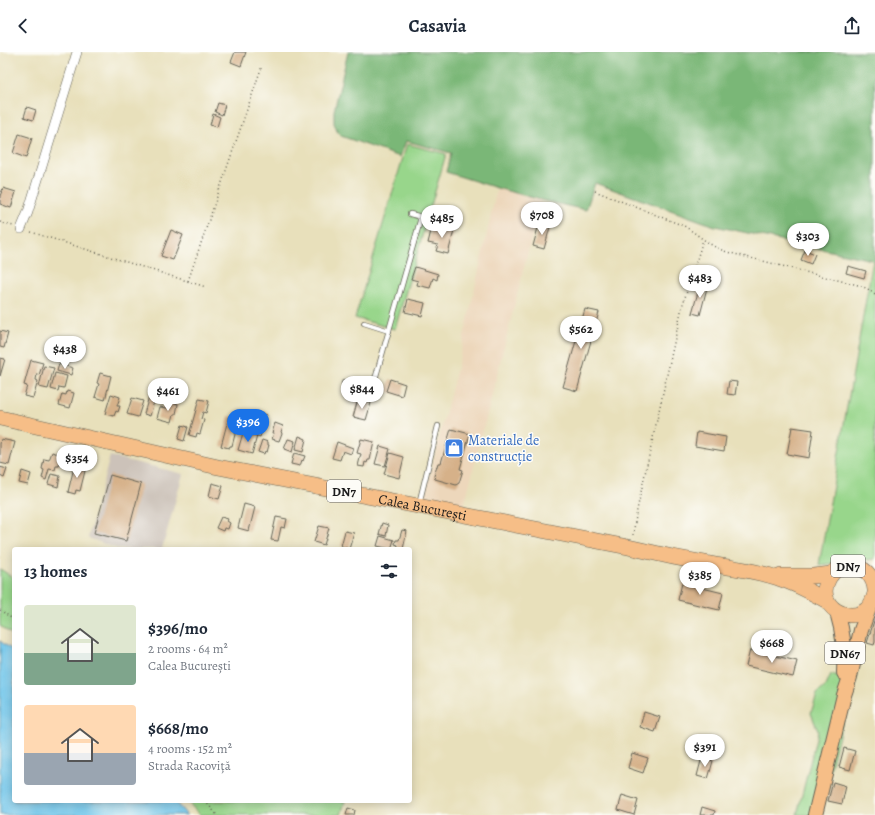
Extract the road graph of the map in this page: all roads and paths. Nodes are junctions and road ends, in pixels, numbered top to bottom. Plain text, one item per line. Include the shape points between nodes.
1 (77, 52) edge
2 (262, 66) dead end
3 (595, 191) dead end
4 (410, 214) dead end
5 (0, 222) edge
6 (21, 229) junction
7 (703, 240) junction
8 (188, 281) junction
9 (206, 287) dead end
10 (875, 295) edge
11 (364, 323) dead end
12 (389, 331) junction
13 (344, 383) dead end
14 (0, 418) edge
15 (438, 426) dead end
16 (418, 506) junction
17 (633, 548) junction
18 (869, 569) edge
19 (831, 574) junction
20 (777, 577) junction
21 (874, 597) edge
22 (832, 606) junction
23 (0, 610) edge
24 (12, 619) edge
25 (844, 695) junction
26 (207, 803) edge
27 (217, 815) edge
28 (815, 815) edge

1 - 6 street
2 - 8 path
3 - 7 path via 684,226
4 - 12 lane via 418,216 420,222
5 - 6 path
6 - 8 path
7 - 10 path via 727,252 860,285
7 - 17 path via 674,340 637,510
8 - 9 path
11 - 12 lane
12 - 13 lane via 376,376 370,386 367,388
14 - 16 highway, Calea București / DN7 via 211,465
15 - 16 lane
16 - 17 highway, Calea București / DN7
17 - 20 highway, Calea București / DN7
18 - 19 highway, Calea București / DN7 via 849,566
18 - 21 highway, Calea București / DN7 via 868,573 874,585
19 - 20 highway, Calea București / DN7
19 - 22 highway, DN7 via 825,594
20 - 22 highway, Calea București / DN7 via 804,588
21 - 22 highway, Calea București / DN7 via 865,611 851,616 844,615
21 - 25 main road, DN67 via 859,634
22 - 25 main road, DN67 via 845,647
23 - 24 path
25 - 28 main road, DN67
26 - 27 path

